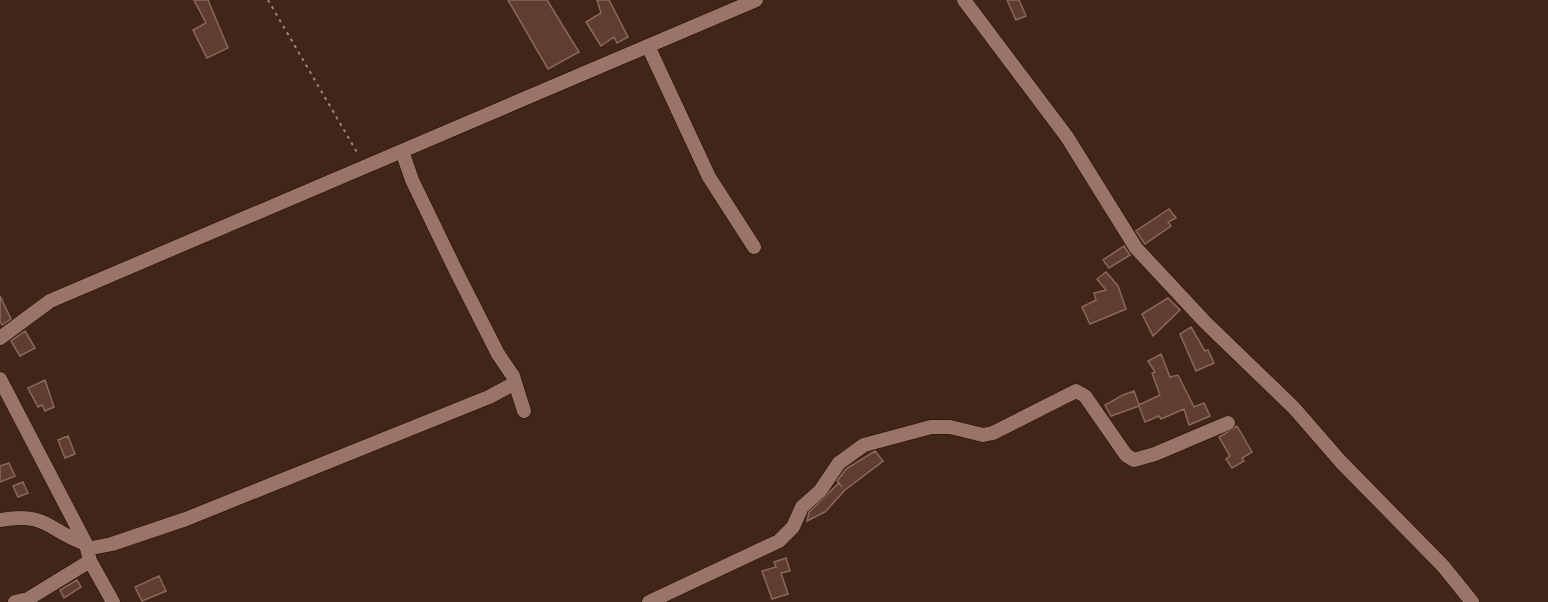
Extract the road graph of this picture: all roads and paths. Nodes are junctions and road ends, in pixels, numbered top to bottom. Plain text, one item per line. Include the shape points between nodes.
1 (268, 0) edge
2 (756, 0) edge
3 (964, 0) edge
4 (648, 46) junction
5 (402, 151) junction
6 (366, 167) junction
7 (754, 247) dead end
8 (0, 338) edge
9 (0, 379) edge
10 (515, 383) junction
11 (524, 411) dead end
12 (1228, 423) dead end
13 (0, 520) edge
14 (88, 551) junction
15 (15, 602) edge
16 (113, 602) edge
17 (649, 602) edge
18 (1472, 602) edge

1 - 6 path
2 - 4 street
3 - 18 street via 1061,129 1136,248 1294,408
4 - 5 street
4 - 7 street via 709,177
5 - 6 street
5 - 10 street via 456,271
6 - 8 street via 50,301
9 - 14 street
10 - 11 street
10 - 14 street via 489,397 186,519
12 - 17 street via 1134,460 1126,455 1085,396 1076,391 993,434 931,428 864,445 839,463 779,541
13 - 14 street via 20,516 42,520
14 - 15 street via 28,599
14 - 16 street

